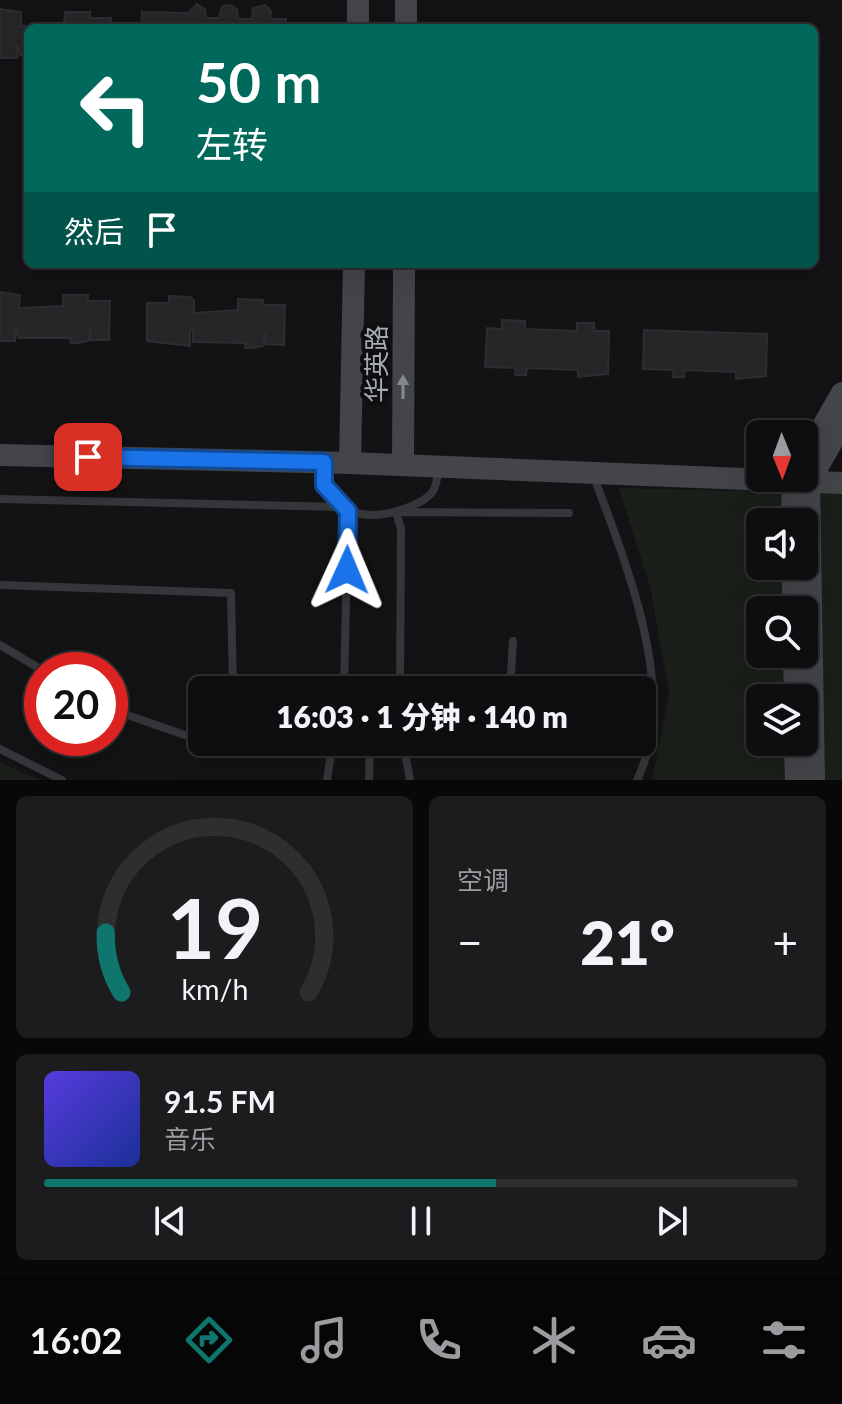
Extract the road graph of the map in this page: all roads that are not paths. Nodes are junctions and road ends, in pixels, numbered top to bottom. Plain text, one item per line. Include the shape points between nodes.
1 (358, 0) edge
2 (406, 0) edge
3 (358, 24) edge
4 (406, 24) edge
5 (354, 268) edge
6 (404, 268) edge
7 (842, 393) edge
8 (842, 424) edge
9 (818, 435) edge
10 (0, 455) edge
11 (818, 455) edge
12 (324, 462) junction
13 (350, 463) junction
14 (403, 465) junction
15 (438, 467) junction
16 (593, 473) junction
17 (746, 478) edge
18 (818, 481) edge
19 (842, 483) edge
20 (799, 492) edge
21 (0, 499) edge
22 (345, 509) junction
23 (396, 512) junction
24 (569, 513) dead end
25 (0, 585) edge
26 (513, 641) dead end
27 (0, 645) edge
28 (24, 659) edge
29 (233, 676) edge
30 (344, 676) edge
31 (400, 676) edge
32 (511, 676) edge
33 (128, 715) edge
34 (188, 736) edge
35 (0, 749) edge
36 (331, 756) edge
37 (370, 756) edge
38 (406, 756) edge
39 (795, 756) edge
40 (62, 780) edge
41 (327, 780) edge
42 (369, 780) edge
43 (410, 780) edge
44 (637, 780) edge
45 (796, 780) edge
46 (814, 780) edge

1 - 3 main road
2 - 4 main road
5 - 13 main road
14 -> 6 main road, 华英路
7 - 9 main road
8 - 11 main road
10 - 12 main road
12 - 13 main road
12 - 22 lane via 324,485
13 - 14 main road
14 - 15 main road
15 - 16 main road
15 - 23 lane via 435,488 427,497
16 - 17 main road
16 - 44 lane via 636,593 652,688 649,757
18 - 19 main road
20 - 46 main road
21 - 22 lane
22 - 23 lane via 377,516
22 - 30 lane
23 - 24 lane
23 - 31 lane via 401,529
25 - 29 lane via 231,593
26 - 32 lane
27 - 28 lane
33 - 34 lane
35 - 40 lane
36 - 41 lane
37 - 42 lane
38 - 43 lane
39 - 45 main road

